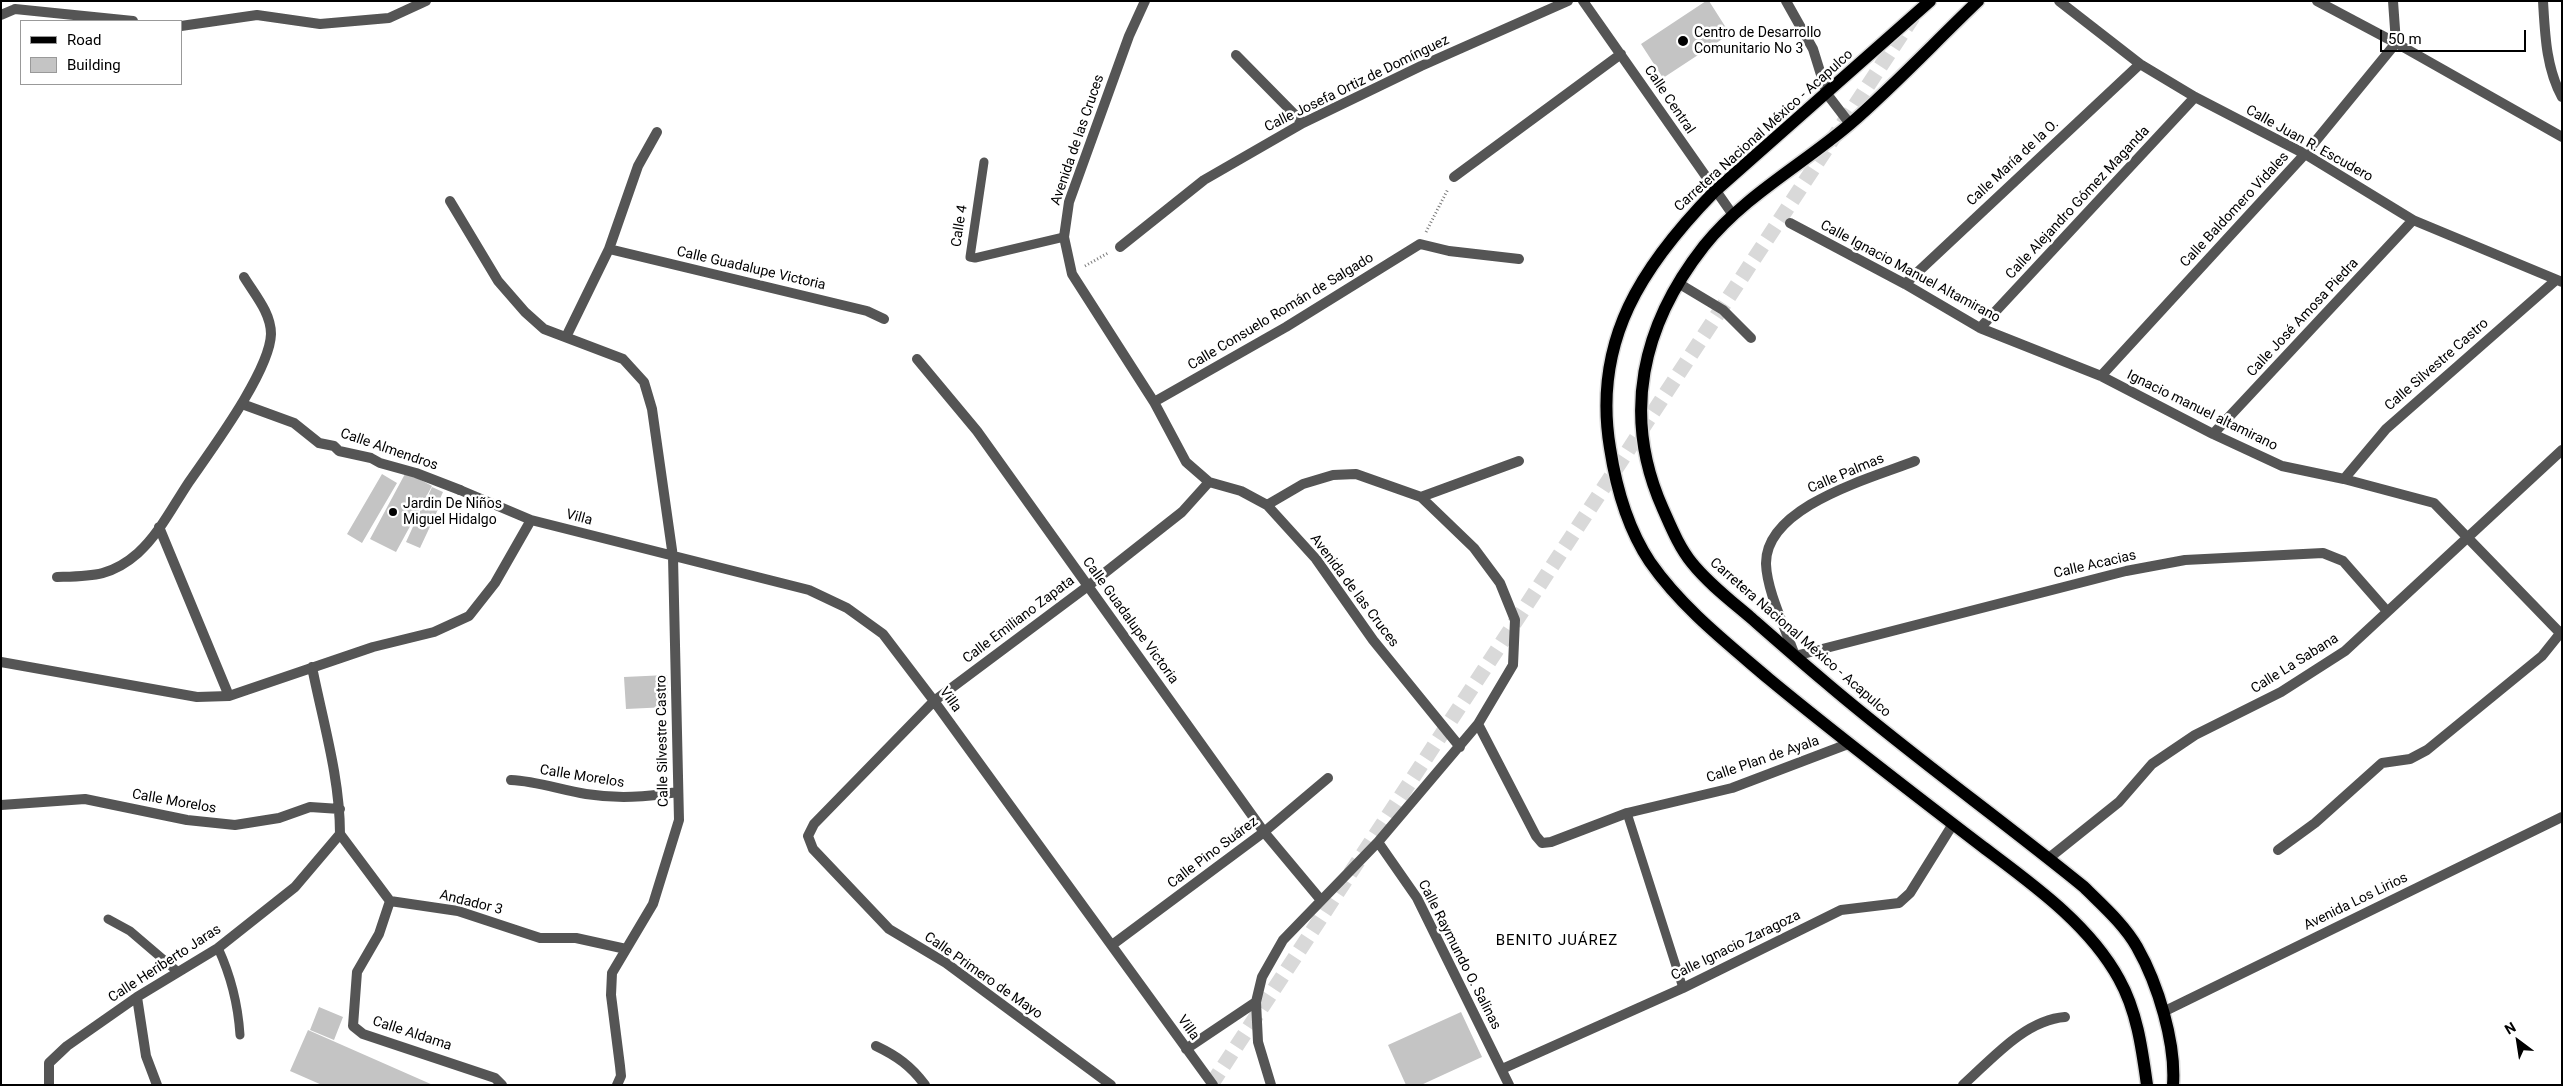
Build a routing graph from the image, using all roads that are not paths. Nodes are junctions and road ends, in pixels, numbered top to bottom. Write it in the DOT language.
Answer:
graph roads {
  1 [pos="426,1"];
  2 [pos="1145,1"];
  3 [pos="1568,1"];
  4 [pos="1583,1"];
  5 [pos="1786,1"];
  6 [pos="1930,1"];
  7 [pos="1978,1"];
  8 [pos="2059,1"];
  9 [pos="2317,1"];
  10 [pos="2393,1"];
  11 [pos="2543,1"];
  12 [pos="16,5"];
  13 [pos="1,15"];
  14 [pos="126,20"];
  15 [pos="182,26"];
  16 [pos="2396,43"];
  17 [pos="1621,54"];
  18 [pos="1236,55"];
  19 [pos="2140,64"];
  20 [pos="1827,94"];
  21 [pos="2195,97"];
  22 [pos="2562,97"];
  23 [pos="1303,123"];
  24 [pos="1850,124"];
  25 [pos="657,132"];
  26 [pos="2562,137"];
  27 [pos="2306,154"];
  28 [pos="984,162"];
  29 [pos="1454,177"];
  30 [pos="1714,192"];
  31 [pos="450,201"];
  32 [pos="1733,215"];
  33 [pos="2413,220"];
  34 [pos="1790,223"];
  35 [pos="1064,237"];
  36 [pos="1120,247"];
  37 [pos="609,249"];
  38 [pos="1519,259"];
  39 [pos="244,277"];
  40 [pos="2559,281"];
  41 [pos="1678,283"];
  42 [pos="1905,284"];
  43 [pos="884,319"];
  44 [pos="1980,328"];
  45 [pos="566,337"];
  46 [pos="1751,338"];
  47 [pos="917,359"];
  48 [pos="2101,376"];
  49 [pos="1154,402"];
  50 [pos="242,404"];
  51 [pos="2213,434"];
  52 [pos="2562,450"];
  53 [pos="1915,461"];
  54 [pos="1519,462"];
  55 [pos="2344,479"];
  56 [pos="1209,482"];
  57 [pos="1421,497"];
  58 [pos="1266,505"];
  59 [pos="531,520"];
  60 [pos="159,527"];
  61 [pos="2468,537"];
  62 [pos="673,557"];
  63 [pos="57,577"];
  64 [pos="1088,586"];
  65 [pos="2386,610"];
  66 [pos="2561,633"];
  67 [pos="1795,656"];
  68 [pos="1,662"];
  69 [pos="312,667"];
  70 [pos="230,696"];
  71 [pos="934,700"];
  72 [pos="1478,724"];
  73 [pos="1848,744"];
  74 [pos="1460,747"];
  75 [pos="1328,778"];
  76 [pos="510,780"];
  77 [pos="678,792"];
  78 [pos="1,805"];
  79 [pos="340,809"];
  80 [pos="1627,813"];
  81 [pos="2562,816"];
  82 [pos="1953,824"];
  83 [pos="1264,832"];
  84 [pos="340,834"];
  85 [pos="808,836"];
  86 [pos="1378,842"];
  87 [pos="2278,850"];
  88 [pos="2049,858"];
  89 [pos="1320,899"];
  90 [pos="390,901"];
  91 [pos="108,919"];
  92 [pos="1112,945"];
  93 [pos="218,948"];
  94 [pos="626,949"];
  95 [pos="178,972"];
  96 [pos="1683,988"];
  97 [pos="137,996"];
  98 [pos="1256,1002"];
  99 [pos="2163,1012"];
  100 [pos="2065,1018"];
  101 [pos="240,1035"];
  102 [pos="876,1046"];
  103 [pos="1186,1049"];
  104 [pos="1502,1069"];
  105 [pos="47,1084"];
  106 [pos="157,1085"];
  107 [pos="502,1085"];
  108 [pos="617,1085"];
  109 [pos="925,1085"];
  110 [pos="1111,1085"];
  111 [pos="1213,1085"];
  112 [pos="1271,1085"];
  113 [pos="1509,1085"];
  114 [pos="1964,1085"];
  115 [pos="2147,1085"];
  116 [pos="2173,1085"];
  1 -- 15 [label="street"];
  2 -- 35 [label="street, Avenida de las Cruces"];
  3 -- 23 [label="street, Calle Josefa Ortiz de Domínguez"];
  4 -- 17 [label="street, Calle Central"];
  5 -- 20 [label="street"];
  6 -- 20 [label="main road, Carretera Nacional México - Acapulco"];
  7 -- 24 [label="main road, Carretera Nacional México - Acapulco"];
  8 -- 19 [label="street, Calle Juan R. Escudero"];
  9 -- 16 [label="street"];
  10 -- 16 [label="street"];
  11 -- 22 [label="street"];
  12 -- 13 [label="street"];
  12 -- 14 [label="street"];
  16 -- 26 [label="street"];
  16 -- 27 [label="street, Calle Baldomero Vidales"];
  17 -- 29 [label="street"];
  17 -- 30 [label="street, Calle Central"];
  18 -- 23 [label="street"];
  19 -- 21 [label="street, Calle Juan R. Escudero"];
  19 -- 42 [label="street, Calle María de la O."];
  20 -- 24 [label="street"];
  20 -- 30 [label="main road, Carretera Nacional México - Acapulco"];
  21 -- 27 [label="street, Calle Juan R. Escudero"];
  21 -- 44 [label="street, Calle Alejandro Gómez Maganda"];
  23 -- 36 [label="street, Calle Josefa Ortiz de Domínguez"];
  24 -- 32 [label="main road, Carretera Nacional México - Acapulco"];
  25 -- 37 [label="street"];
  27 -- 33 [label="street, Calle Juan R. Escudero"];
  27 -- 48 [label="street, Calle Baldomero Vidales"];
  28 -- 35 [label="lane, Calle 4"];
  30 -- 32 [label="street, Calle Central"];
  30 -- 73 [label="main road, Carretera Nacional México - Acapulco"];
  31 -- 45 [label="street"];
  32 -- 41 [label="main road, Carretera Nacional México - Acapulco"];
  33 -- 40 [label="street, Calle Juan R. Escudero"];
  33 -- 51 [label="street, Calle José Amosa Piedra"];
  34 -- 42 [label="street, Calle Ignacio Manuel Altamirano"];
  35 -- 49 [label="street, Avenida de las Cruces"];
  37 -- 43 [label="street, Calle Guadalupe Victoria"];
  37 -- 45 [label="street"];
  38 -- 49 [label="street, Calle Consuelo Román de Salgado"];
  39 -- 50 [label="street"];
  40 -- 55 [label="street, Calle Silvestre Castro"];
  41 -- 46 [label="street"];
  41 -- 67 [label="main road, Carretera Nacional México - Acapulco"];
  42 -- 44 [label="street, Calle Ignacio Manuel Altamirano"];
  44 -- 48 [label="street, Calle Ignacio Manuel Altamirano"];
  45 -- 62 [label="street, Calle Silvestre Castro"];
  47 -- 64 [label="street, Calle Guadalupe Victoria"];
  48 -- 51 [label="street, Ignacio manuel altamirano"];
  49 -- 56 [label="street, Avenida de las Cruces"];
  50 -- 59 [label="street, Calle Almendros"];
  50 -- 60 [label="street"];
  51 -- 55 [label="street, Ignacio manuel altamirano"];
  52 -- 61 [label="street, Calle La Sabana"];
  53 -- 67 [label="street, Calle Palmas"];
  54 -- 57 [label="street"];
  55 -- 61 [label="street, Ignacio manuel altamirano"];
  56 -- 58 [label="street, Avenida de las Cruces"];
  56 -- 64 [label="street, Calle Emiliano Zapata"];
  57 -- 58 [label="street"];
  57 -- 72 [label="street"];
  58 -- 74 [label="street, Avenida de las Cruces"];
  59 -- 62 [label="street, Villa"];
  59 -- 69 [label="street"];
  60 -- 63 [label="street"];
  60 -- 70 [label="street"];
  61 -- 65 [label="street, Calle La Sabana"];
  61 -- 66 [label="street, Ignacio manuel altamirano"];
  62 -- 71 [label="street, Villa"];
  62 -- 77 [label="street, Calle Silvestre Castro"];
  64 -- 71 [label="street, Calle Emiliano Zapata"];
  64 -- 83 [label="street, Calle Guadalupe Victoria"];
  65 -- 67 [label="street, Calle Acacias"];
  65 -- 88 [label="street, Calle La Sabana"];
  66 -- 87 [label="street"];
  67 -- 88 [label="main road, Carretera Nacional México - Acapulco"];
  68 -- 70 [label="street"];
  69 -- 70 [label="street"];
  69 -- 79 [label="street"];
  71 -- 85 [label="street, Calle Emiliano Zapata"];
  71 -- 92 [label="street, Villa"];
  72 -- 74 [label="street"];
  72 -- 80 [label="street, Calle Plan de Ayala"];
  73 -- 80 [label="street, Calle Plan de Ayala"];
  73 -- 82 [label="main road, Carretera Nacional México - Acapulco"];
  74 -- 86 [label="street"];
  75 -- 83 [label="street, Calle Pino Suárez"];
  76 -- 77 [label="street, Calle Morelos"];
  77 -- 94 [label="street, Calle Silvestre Castro"];
  78 -- 79 [label="street, Calle Morelos"];
  79 -- 84 [label="street"];
  80 -- 96 [label="lane"];
  81 -- 99 [label="street, Avenida Los Lirios"];
  82 -- 96 [label="street, Calle Ignacio Zaragoza"];
  82 -- 115 [label="main road, Carretera Nacional México - Acapulco"];
  83 -- 89 [label="street, Calle Guadalupe Victoria"];
  83 -- 92 [label="street, Calle Pino Suárez"];
  84 -- 90 [label="street"];
  84 -- 93 [label="street, Calle Heriberto Jaras"];
  85 -- 110 [label="street, Calle Primero de Mayo"];
  86 -- 89 [label="street"];
  86 -- 104 [label="street, Calle Raymundo O. Salinas"];
  88 -- 99 [label="main road, Carretera Nacional México - Acapulco"];
  89 -- 98 [label="street"];
  90 -- 94 [label="street, Andador 3"];
  90 -- 107 [label="street, Calle Aldama"];
  91 -- 95 [label="lane"];
  92 -- 103 [label="street, Villa"];
  93 -- 95 [label="street, Calle Heriberto Jaras"];
  93 -- 101 [label="lane"];
  94 -- 108 [label="street, Calle Silvestre Castro"];
  95 -- 97 [label="street, Calle Heriberto Jaras"];
  96 -- 104 [label="street, Calle Ignacio Zaragoza"];
  97 -- 105 [label="street, Calle Heriberto Jaras"];
  97 -- 106 [label="street"];
  98 -- 103 [label="street"];
  98 -- 112 [label="street"];
  99 -- 116 [label="main road, Carretera Nacional México - Acapulco"];
  100 -- 114 [label="street"];
  102 -- 109 [label="street"];
  103 -- 111 [label="street, Villa"];
  104 -- 113 [label="street, Calle Raymundo O. Salinas"];
}
